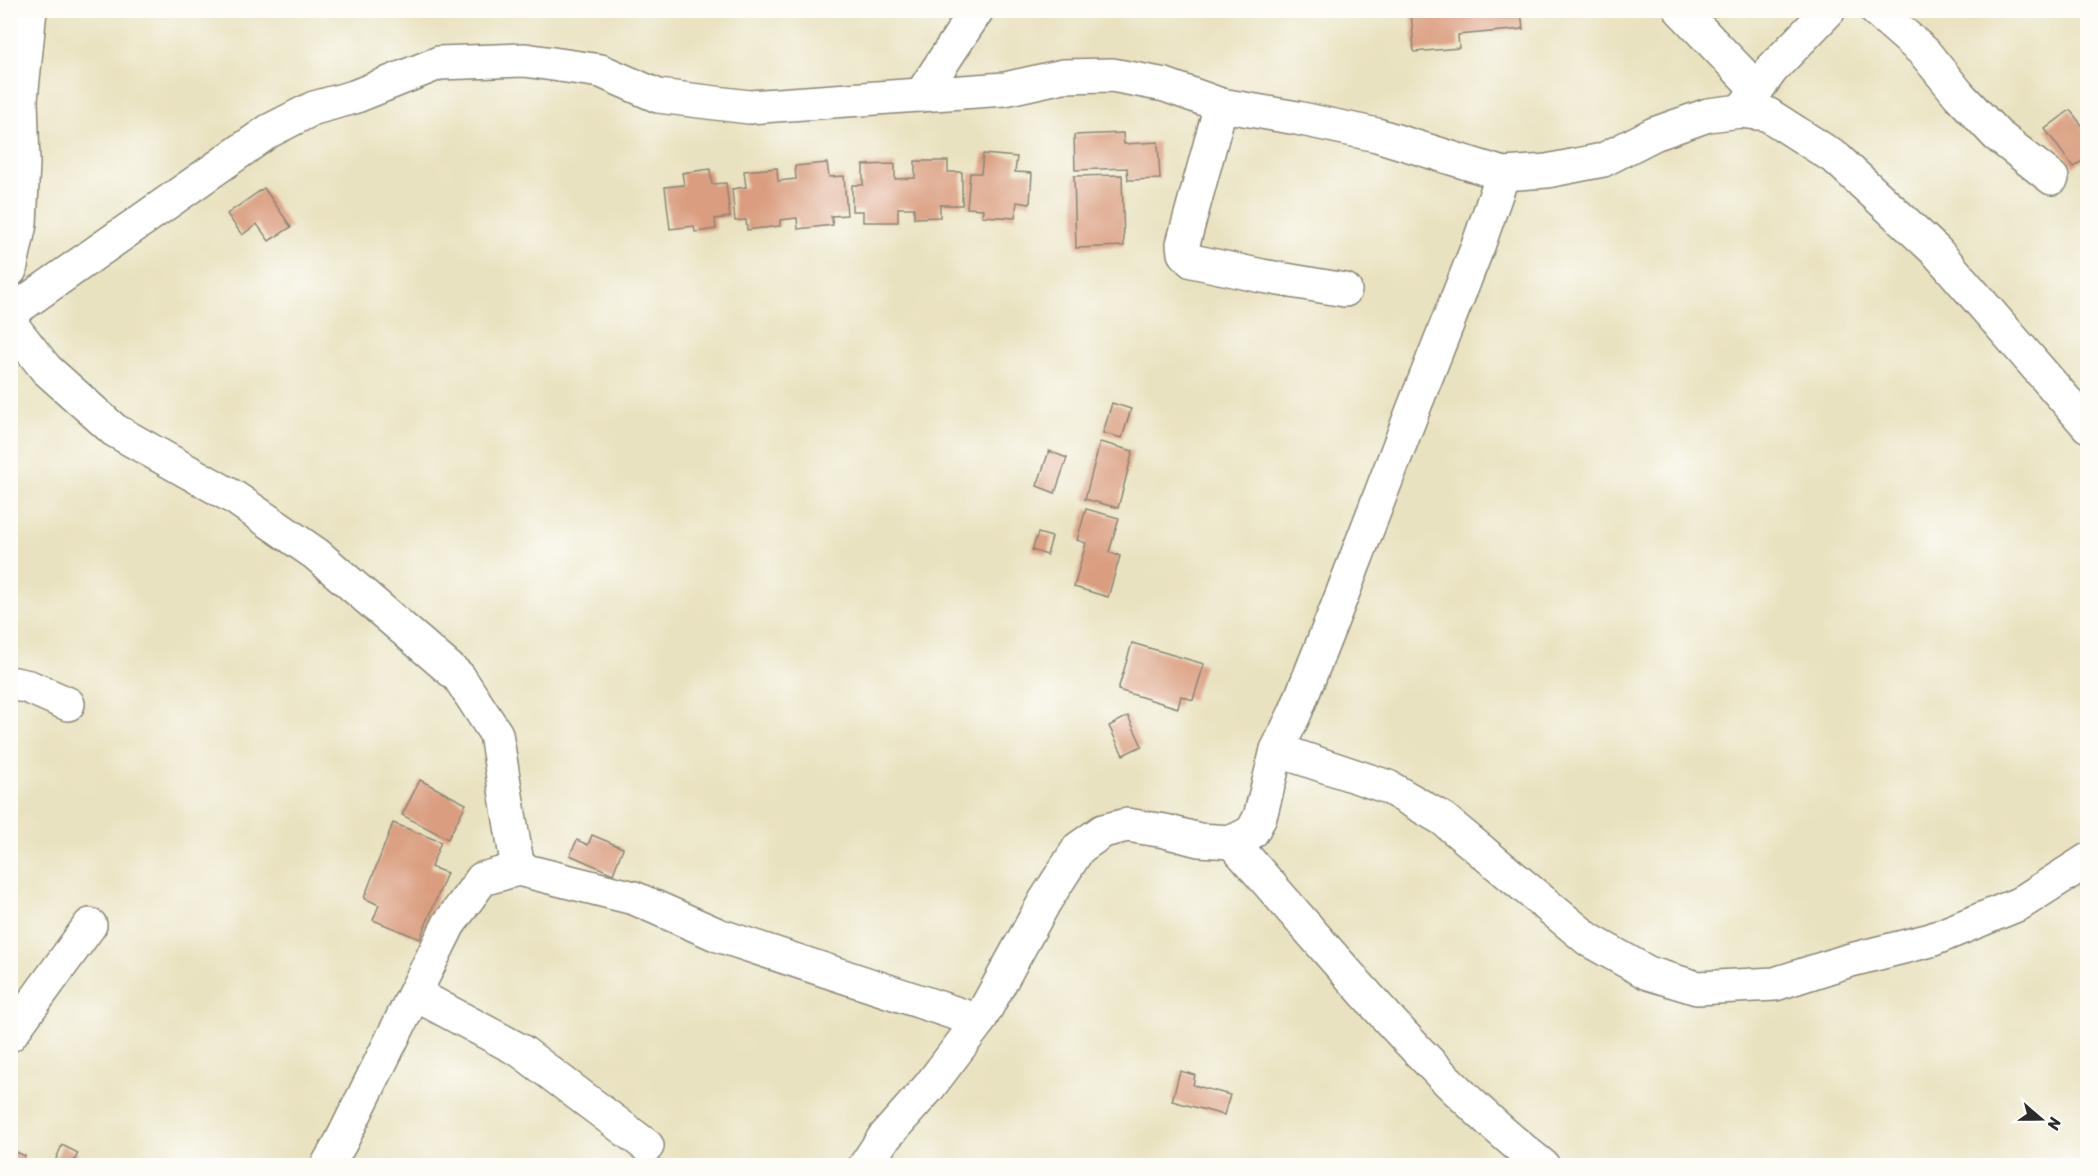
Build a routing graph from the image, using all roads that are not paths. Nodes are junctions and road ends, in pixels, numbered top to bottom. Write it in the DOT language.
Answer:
graph roads {
  1 [pos="30,10"];
  2 [pos="977,10"];
  3 [pos="1681,10"];
  4 [pos="1829,10"];
  5 [pos="1876,10"];
  6 [pos="921,94"];
  7 [pos="1749,100"];
  8 [pos="1221,105"];
  9 [pos="1503,174"];
  10 [pos="2052,178"];
  11 [pos="10,270"];
  12 [pos="1345,290"];
  13 [pos="10,313"];
  14 [pos="10,323"];
  15 [pos="2088,426"];
  16 [pos="10,683"];
  17 [pos="68,704"];
  18 [pos="1277,750"];
  19 [pos="1232,842"];
  20 [pos="2088,860"];
  21 [pos="518,869"];
  22 [pos="90,925"];
  23 [pos="415,994"];
  24 [pos="979,1021"];
  25 [pos="10,1035"];
  26 [pos="646,1146"];
  27 [pos="327,1166"];
  28 [pos="865,1166"];
  29 [pos="1543,1166"];
  1 -- 11 [label="street"];
  2 -- 6 [label="street"];
  3 -- 7 [label="street"];
  4 -- 7 [label="street"];
  5 -- 10 [label="street"];
  6 -- 8 [label="street"];
  6 -- 13 [label="street"];
  7 -- 9 [label="street"];
  7 -- 15 [label="street"];
  8 -- 9 [label="street"];
  8 -- 12 [label="street"];
  9 -- 18 [label="street"];
  14 -- 21 [label="street"];
  16 -- 17 [label="street"];
  18 -- 19 [label="street"];
  18 -- 20 [label="street"];
  19 -- 24 [label="street"];
  19 -- 29 [label="street"];
  21 -- 23 [label="street"];
  21 -- 24 [label="street"];
  22 -- 25 [label="street"];
  23 -- 26 [label="street"];
  23 -- 27 [label="street"];
  24 -- 28 [label="street"];
}
